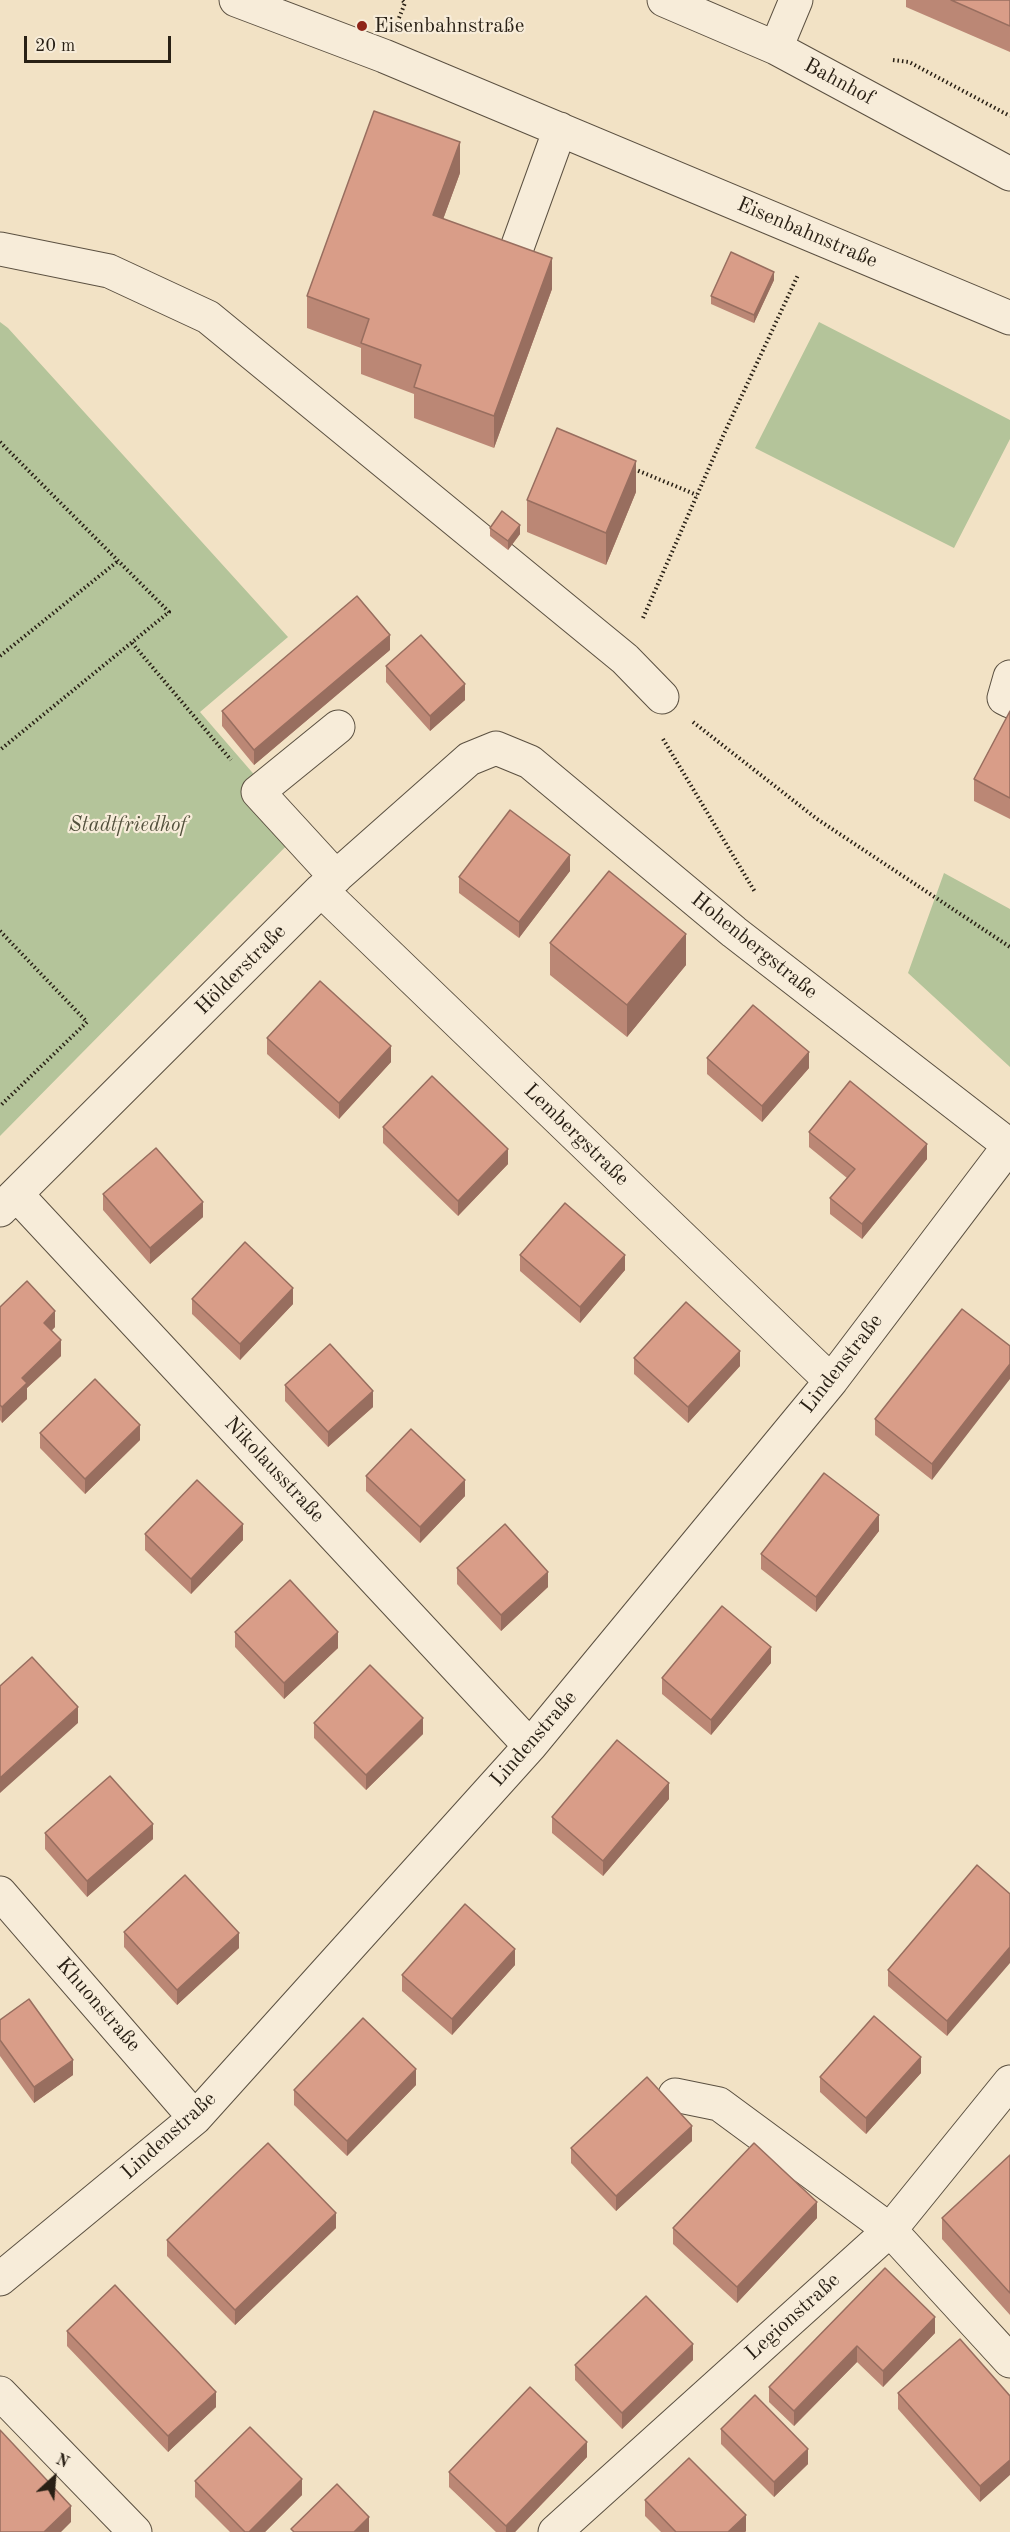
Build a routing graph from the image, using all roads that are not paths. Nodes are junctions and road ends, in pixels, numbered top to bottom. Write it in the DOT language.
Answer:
graph roads {
  1 [pos="236,0"];
  2 [pos="664,0"];
  3 [pos="796,0"];
  4 [pos="776,48"];
  5 [pos="560,129"];
  6 [pos="1010,174"];
  7 [pos="0,249"];
  8 [pos="514,256"];
  9 [pos="1010,318"];
  10 [pos="1010,677"];
  11 [pos="662,698"];
  12 [pos="1010,701"];
  13 [pos="338,727"];
  14 [pos="496,748"];
  15 [pos="329,883"];
  16 [pos="1009,1146"];
  17 [pos="8,1202"];
  18 [pos="831,1381"];
  19 [pos="530,1746"];
  20 [pos="0,1893"];
  21 [pos="1010,2082"];
  22 [pos="675,2095"];
  23 [pos="195,2118"];
  24 [pos="890,2230"];
  25 [pos="0,2279"];
  26 [pos="1010,2361"];
  27 [pos="0,2393"];
  28 [pos="135,2532"];
  29 [pos="555,2532"];
  1 -- 5 [label="street, Eisenbahnstraße"];
  2 -- 4 [label="street, Bahnhof"];
  3 -- 4 [label="street"];
  4 -- 6 [label="street, Bahnhof"];
  5 -- 8 [label="street"];
  5 -- 9 [label="street, Eisenbahnstraße"];
  7 -- 11 [label="street"];
  10 -- 12 [label="street"];
  13 -- 15 [label="street, Lembergstraße"];
  14 -- 15 [label="street, Hölderstraße"];
  14 -- 16 [label="street, Hohenbergstraße"];
  15 -- 17 [label="street, Hölderstraße"];
  15 -- 18 [label="street, Lembergstraße"];
  16 -- 18 [label="street, Lindenstraße"];
  17 -- 19 [label="street, Nikolausstraße"];
  18 -- 19 [label="street, Lindenstraße"];
  19 -- 23 [label="street, Lindenstraße"];
  20 -- 23 [label="street, Khuonstraße"];
  21 -- 24 [label="street, Legionstraße"];
  22 -- 24 [label="street"];
  23 -- 25 [label="street, Lindenstraße"];
  24 -- 26 [label="street"];
  24 -- 29 [label="street, Legionstraße"];
  27 -- 28 [label="street"];
}
